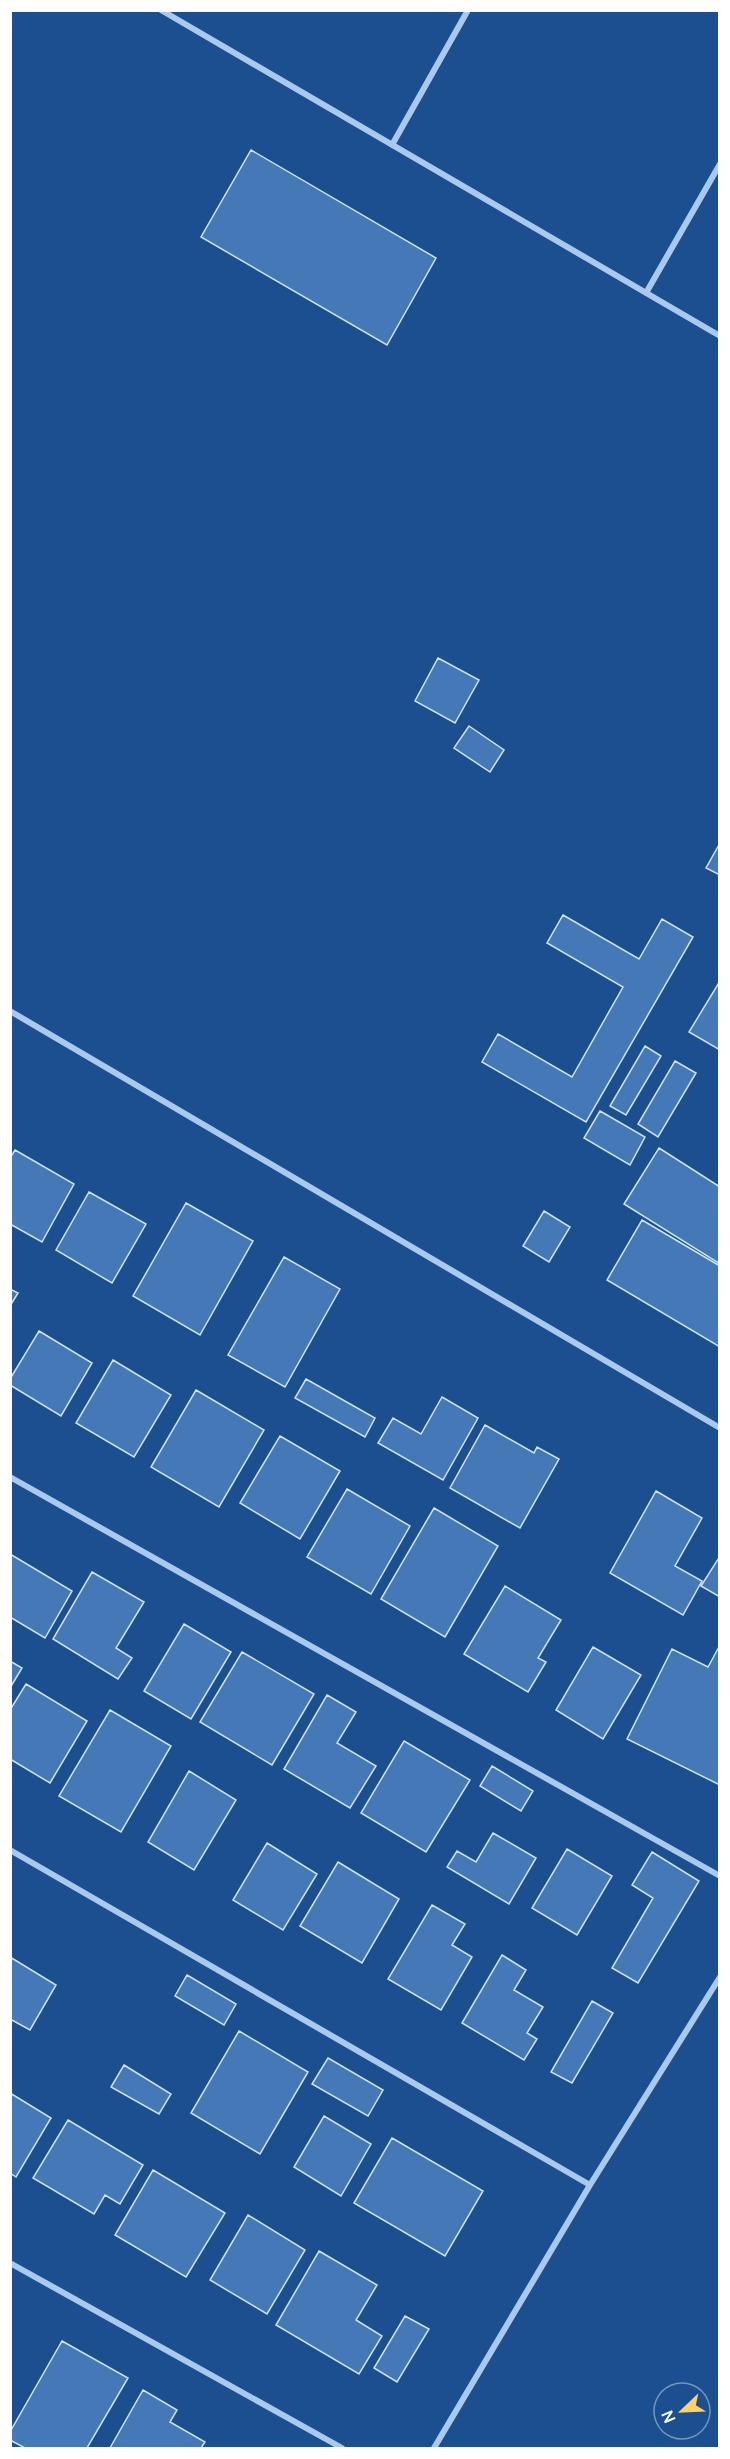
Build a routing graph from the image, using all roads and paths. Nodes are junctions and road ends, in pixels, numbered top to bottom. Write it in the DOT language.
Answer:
graph roads {
  1 [pos="161,10"];
  2 [pos="468,10"];
  3 [pos="392,145"];
  4 [pos="720,164"];
  5 [pos="646,293"];
  6 [pos="720,336"];
  7 [pos="10,1011"];
  8 [pos="720,1428"];
  9 [pos="10,1477"];
  10 [pos="10,1850"];
  11 [pos="720,1876"];
  12 [pos="720,1977"];
  13 [pos="590,2185"];
  14 [pos="10,2263"];
  15 [pos="342,2448"];
  16 [pos="434,2448"];
  1 -- 3 [label="street"];
  2 -- 3 [label="street"];
  3 -- 5 [label="street"];
  4 -- 5 [label="street"];
  5 -- 6 [label="street"];
  7 -- 8 [label="street"];
  9 -- 11 [label="street"];
  10 -- 13 [label="street"];
  12 -- 13 [label="street"];
  13 -- 16 [label="street"];
  14 -- 15 [label="street"];
}
